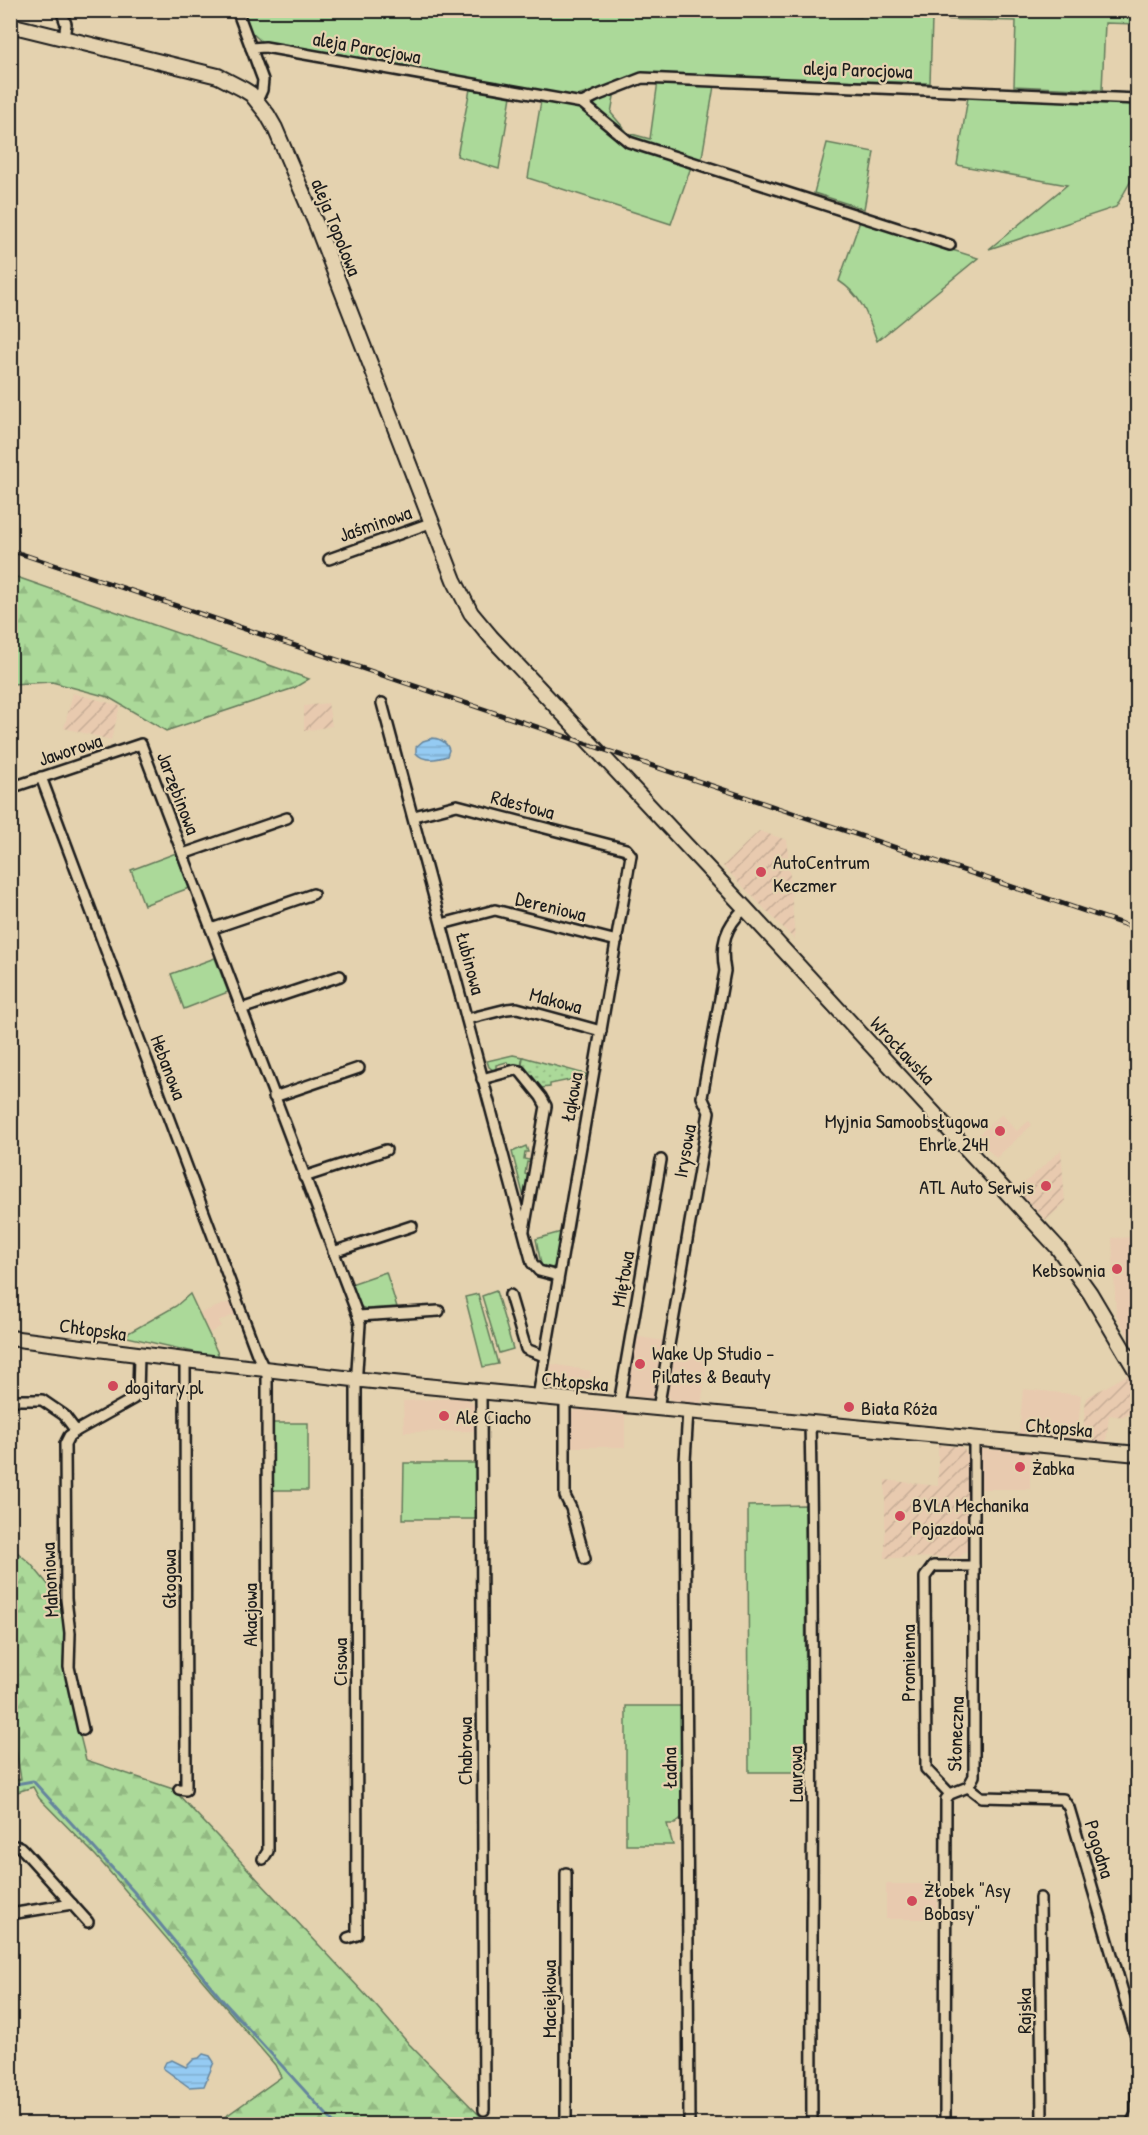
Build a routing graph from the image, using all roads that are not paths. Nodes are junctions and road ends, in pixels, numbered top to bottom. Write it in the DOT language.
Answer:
graph roads {
  1 [pos="61,10"];
  2 [pos="237,10"];
  3 [pos="10,25"];
  4 [pos="64,39"];
  5 [pos="251,48"];
  6 [pos="1137,99"];
  7 [pos="257,101"];
  8 [pos="582,103"];
  9 [pos="950,245"];
  10 [pos="433,522"];
  11 [pos="329,559"];
  12 [pos="382,703"];
  13 [pos="141,744"];
  14 [pos="616,769"];
  15 [pos="40,777"];
  16 [pos="10,788"];
  17 [pos="414,816"];
  18 [pos="287,818"];
  19 [pos="622,848"];
  20 [pos="183,855"];
  21 [pos="313,894"];
  22 [pos="745,908"];
  23 [pos="442,924"];
  24 [pos="211,929"];
  25 [pos="617,941"];
  26 [pos="340,976"];
  27 [pos="241,1009"];
  28 [pos="467,1019"];
  29 [pos="601,1031"];
  30 [pos="359,1068"];
  31 [pos="482,1079"];
  32 [pos="274,1097"];
  33 [pos="387,1150"];
  34 [pos="661,1160"];
  35 [pos="304,1177"];
  36 [pos="412,1226"];
  37 [pos="524,1232"];
  38 [pos="333,1252"];
  39 [pos="558,1276"];
  40 [pos="510,1295"];
  41 [pos="439,1311"];
  42 [pos="358,1316"];
  43 [pos="10,1338"];
  44 [pos="139,1354"];
  45 [pos="544,1356"];
  46 [pos="185,1360"];
  47 [pos="265,1369"];
  48 [pos="1137,1374"];
  49 [pos="356,1379"];
  50 [pos="481,1391"];
  51 [pos="538,1397"];
  52 [pos="565,1399"];
  53 [pos="10,1400"];
  54 [pos="619,1404"];
  55 [pos="658,1409"];
  56 [pos="688,1411"];
  57 [pos="810,1422"];
  58 [pos="76,1431"];
  59 [pos="974,1438"];
  60 [pos="1137,1454"];
  61 [pos="585,1559"];
  62 [pos="974,1566"];
  63 [pos="83,1730"];
  64 [pos="968,1787"];
  65 [pos="179,1788"];
  66 [pos="950,1794"];
  67 [pos="10,1845"];
  68 [pos="262,1859"];
  69 [pos="566,1872"];
  70 [pos="1040,1898"];
  71 [pos="72,1904"];
  72 [pos="10,1914"];
  73 [pos="88,1922"];
  74 [pos="348,1938"];
  75 [pos="1137,2040"];
  76 [pos="484,2110"];
  77 [pos="566,2124"];
  78 [pos="689,2124"];
  79 [pos="812,2124"];
  80 [pos="945,2124"];
  81 [pos="1042,2124"];
  82 [pos="1131,2124"];
  1 -- 4 [label="street"];
  2 -- 5 [label="street"];
  3 -- 4 [label="street, aleja Topolowa"];
  4 -- 7 [label="street, aleja Topolowa"];
  5 -- 7 [label="street"];
  5 -- 8 [label="street, aleja Parocjowa"];
  6 -- 8 [label="street, aleja Parocjowa"];
  7 -- 10 [label="street, aleja Topolowa"];
  8 -- 9 [label="street, aleja Parocjowa"];
  10 -- 11 [label="street, Jaśminowa"];
  10 -- 14 [label="street, aleja Topolowa"];
  12 -- 17 [label="street, Łubinowa"];
  13 -- 15 [label="street, Jaworowa"];
  13 -- 20 [label="street, Jarzębinowa"];
  14 -- 22 [label="street, Wrocławska"];
  15 -- 16 [label="street, Jaworowa"];
  15 -- 47 [label="street, Hebanowa"];
  17 -- 19 [label="street, Rdestowa"];
  17 -- 23 [label="street, Łubinowa"];
  18 -- 20 [label="street, Jarzębinowa"];
  19 -- 25 [label="street, Łąkowa"];
  20 -- 24 [label="street, Jarzębinowa"];
  21 -- 24 [label="street"];
  22 -- 48 [label="street, Wrocławska"];
  22 -- 55 [label="street, Irysowa"];
  23 -- 25 [label="street, Dereniowa"];
  23 -- 28 [label="street, Łubinowa"];
  24 -- 27 [label="street, Jarzębinowa"];
  25 -- 29 [label="street, Łąkowa"];
  26 -- 27 [label="street"];
  27 -- 32 [label="street, Jarzębinowa"];
  28 -- 29 [label="street, Makowa"];
  28 -- 31 [label="street, Łubinowa"];
  29 -- 39 [label="street, Łąkowa"];
  30 -- 32 [label="street"];
  31 -- 37 [label="street, Łubinowa"];
  31 -- 37 [label="street, Łubinowa"];
  32 -- 35 [label="street, Jarzębinowa"];
  33 -- 35 [label="street"];
  34 -- 54 [label="street, Miętowa"];
  35 -- 38 [label="street, Jarzębinowa"];
  36 -- 38 [label="street"];
  37 -- 39 [label="street, Łubinowa"];
  38 -- 42 [label="street, Jarzębinowa"];
  39 -- 45 [label="street, Łąkowa"];
  40 -- 45 [label="street"];
  41 -- 42 [label="street"];
  42 -- 49 [label="street, Jarzębinowa"];
  43 -- 44 [label="street, Chłopska"];
  44 -- 46 [label="street, Chłopska"];
  44 -- 58 [label="street"];
  45 -- 51 [label="street, Łąkowa"];
  46 -- 47 [label="street, Chłopska"];
  46 -- 65 [label="street, Głogowa"];
  47 -- 49 [label="street, Chłopska"];
  47 -- 68 [label="street, Akacjowa"];
  49 -- 50 [label="street, Chłopska"];
  49 -- 74 [label="street, Cisowa"];
  50 -- 51 [label="street, Chłopska"];
  50 -- 76 [label="street, Chabrowa"];
  51 -- 52 [label="street, Chłopska"];
  52 -- 54 [label="street, Chłopska"];
  52 -- 61 [label="street"];
  53 -- 58 [label="street"];
  54 -- 55 [label="street, Chłopska"];
  55 -- 56 [label="street, Chłopska"];
  56 -- 57 [label="street, Chłopska"];
  56 -- 78 [label="street, Ładna"];
  57 -- 59 [label="street, Chłopska"];
  57 -- 79 [label="street, Laurowa"];
  58 -- 63 [label="street, Mahoniowa"];
  59 -- 60 [label="street, Chłopska"];
  59 -- 62 [label="street, Słoneczna"];
  62 -- 64 [label="street, Słoneczna"];
  62 -- 66 [label="street, Promienna"];
  64 -- 66 [label="street, Słoneczna"];
  64 -- 75 [label="street, Pogodna"];
  66 -- 80 [label="street, Słoneczna"];
  67 -- 71 [label="street"];
  69 -- 77 [label="street, Maciejkowa"];
  70 -- 81 [label="street, Rajska"];
  71 -- 72 [label="street"];
  71 -- 73 [label="street"];
  75 -- 82 [label="street"];
}
